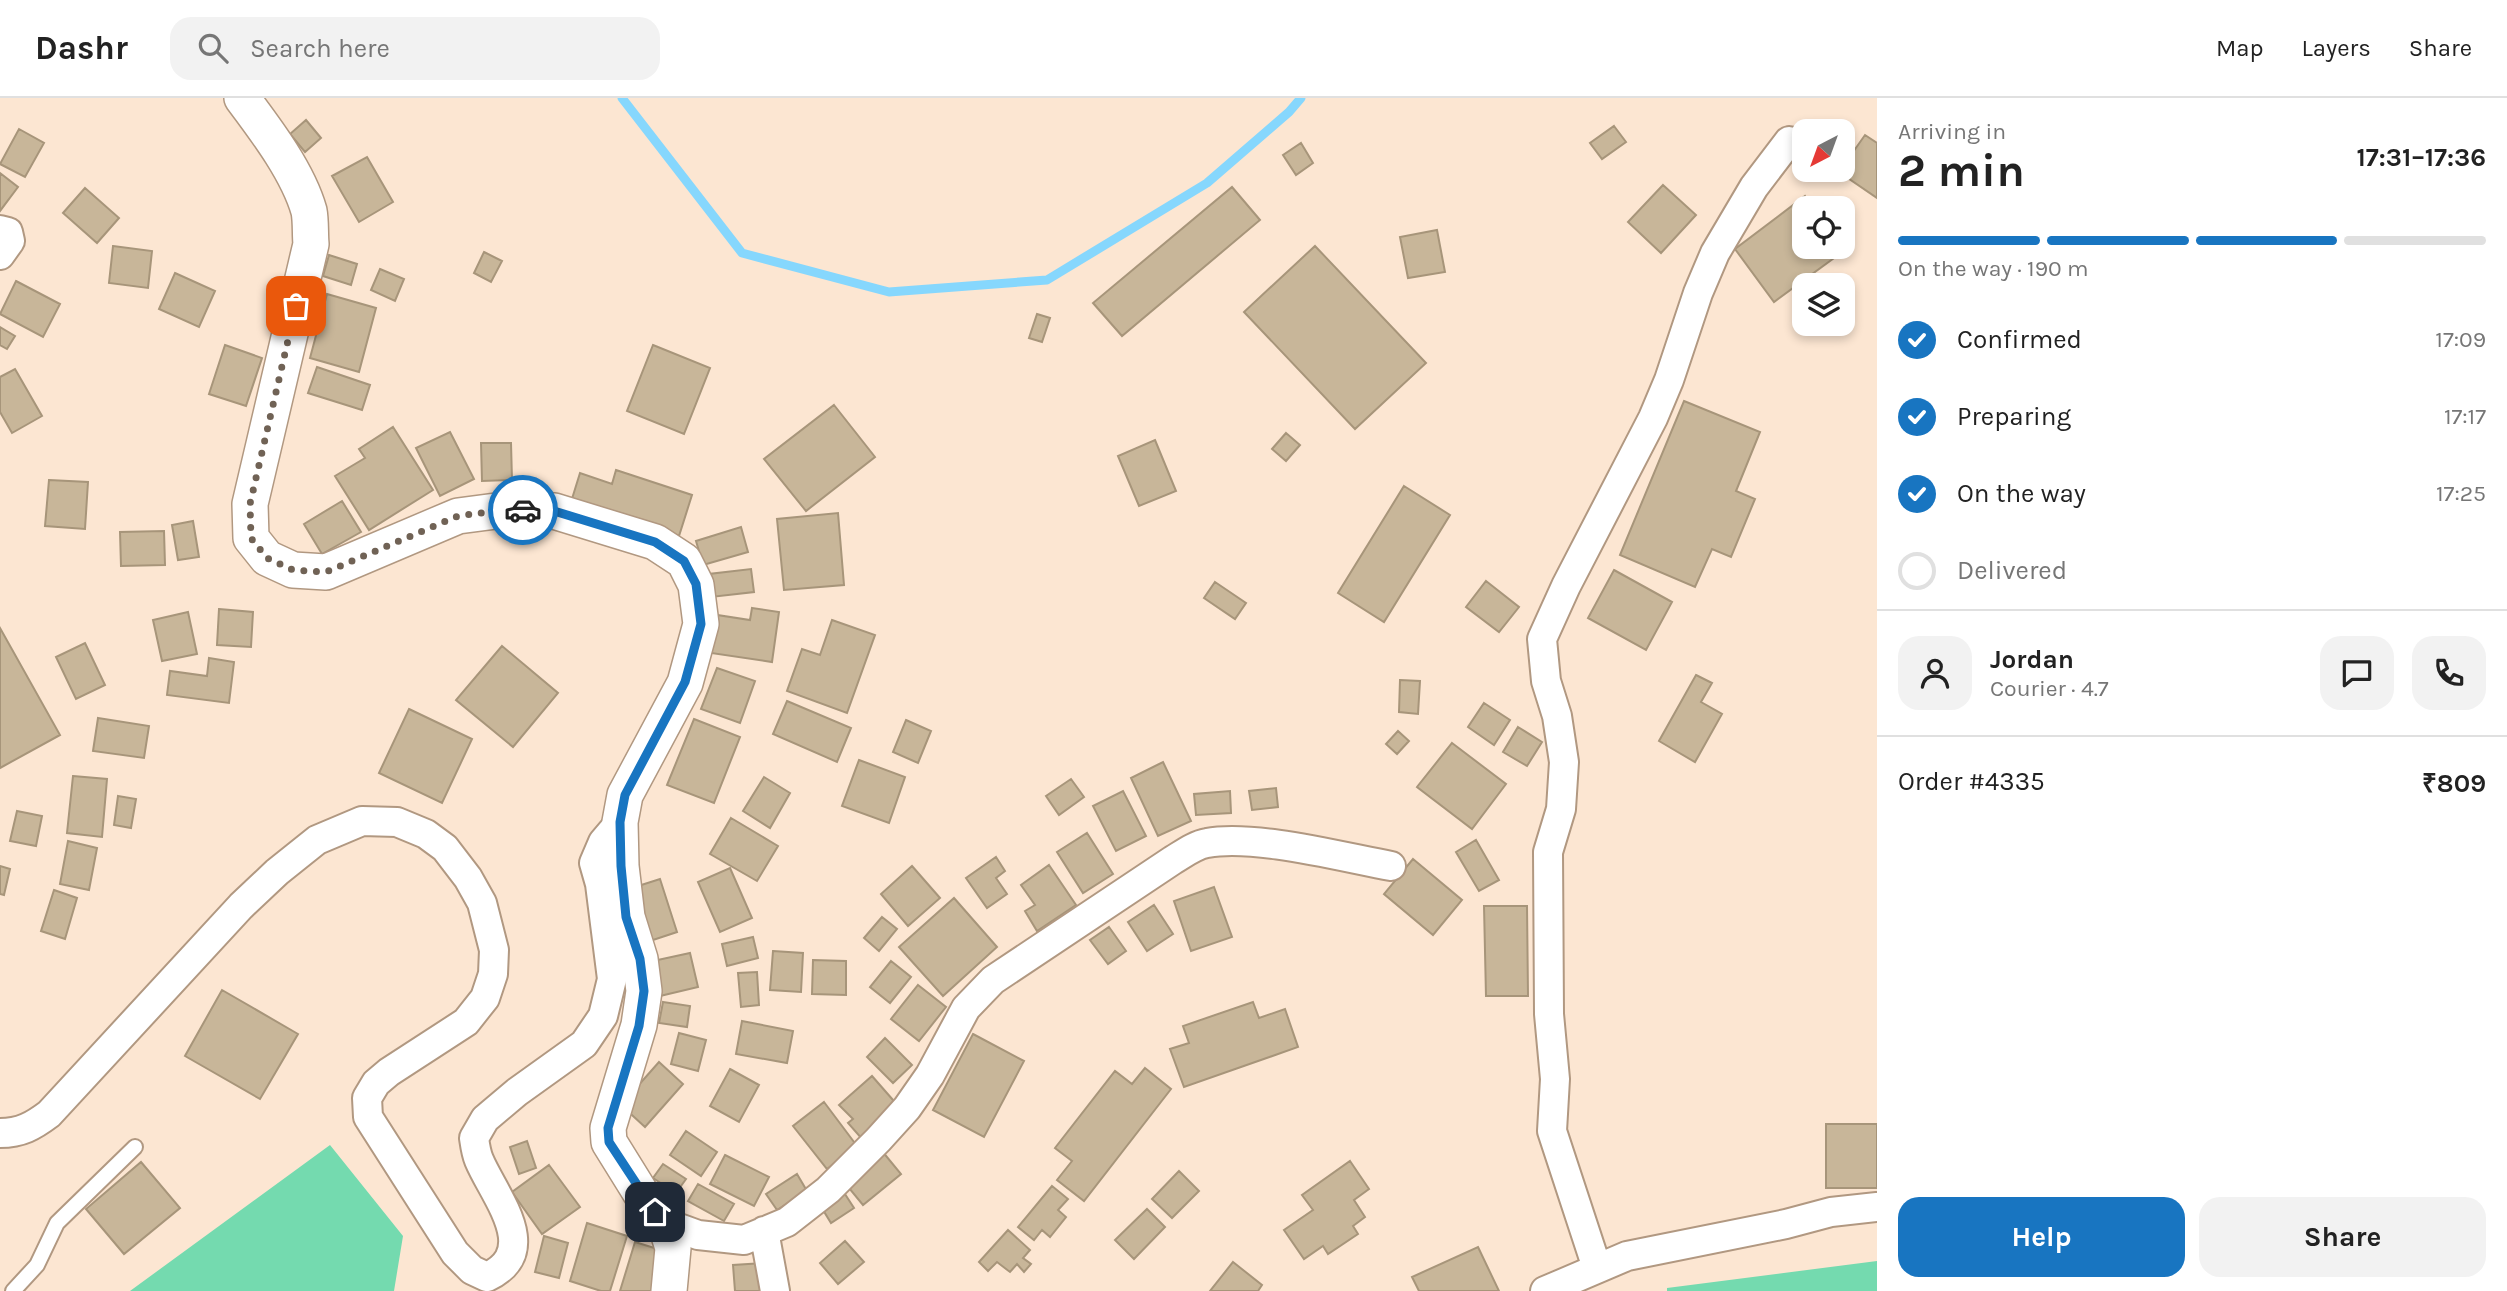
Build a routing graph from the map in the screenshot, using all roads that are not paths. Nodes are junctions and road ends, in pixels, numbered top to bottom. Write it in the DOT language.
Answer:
graph roads {
  1 [pos="242,98"];
  2 [pos="1789,141"];
  3 [pos="0,230"];
  4 [pos="0,255"];
  5 [pos="620,822"];
  6 [pos="1391,866"];
  7 [pos="0,1133"];
  8 [pos="135,1147"];
  9 [pos="1877,1207"];
  10 [pos="665,1223"];
  11 [pos="764,1231"];
  12 [pos="1597,1268"];
  13 [pos="13,1291"];
  14 [pos="669,1291"];
  15 [pos="775,1291"];
  16 [pos="1545,1291"];
  1 -- 5 [label="street"];
  2 -- 12 [label="street"];
  3 -- 4 [label="street"];
  5 -- 7 [label="street"];
  5 -- 10 [label="street"];
  6 -- 11 [label="street"];
  8 -- 13 [label="lane"];
  9 -- 12 [label="street"];
  10 -- 11 [label="street"];
  10 -- 14 [label="street"];
  11 -- 15 [label="street"];
  12 -- 16 [label="street"];
}
